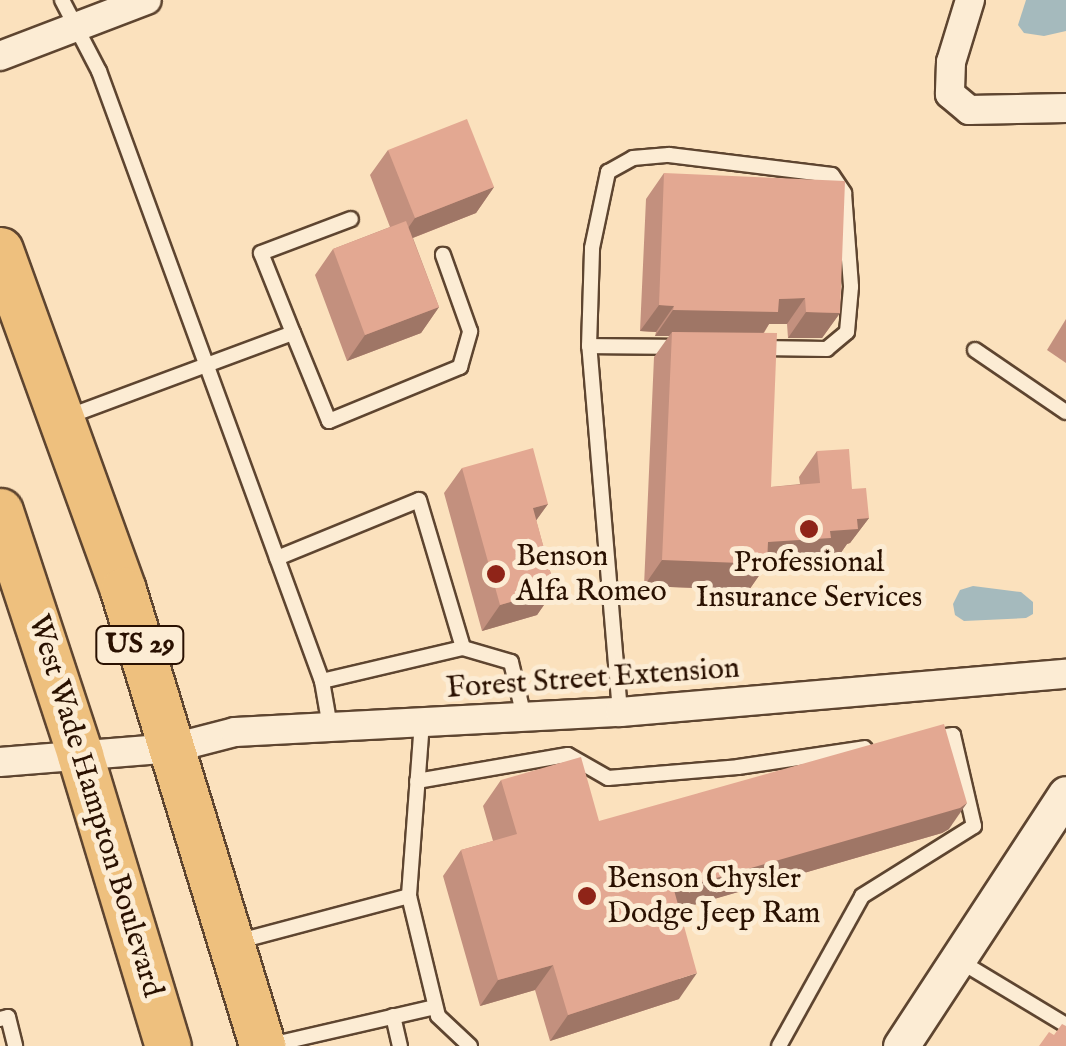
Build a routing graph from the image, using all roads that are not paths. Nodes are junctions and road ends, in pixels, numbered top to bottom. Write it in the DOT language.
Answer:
graph roads {
  1 [pos="62,0"];
  2 [pos="147,0"];
  3 [pos="970,0"];
  4 [pos="73,28"];
  5 [pos="0,56"];
  6 [pos="1066,108"];
  7 [pos="351,219"];
  8 [pos="0,250"];
  9 [pos="443,255"];
  10 [pos="293,333"];
  11 [pos="589,346"];
  12 [pos="688,347"];
  13 [pos="748,348"];
  14 [pos="975,350"];
  15 [pos="207,368"];
  16 [pos="1066,412"];
  17 [pos="64,418"];
  18 [pos="0,511"];
  19 [pos="277,558"];
  20 [pos="462,648"];
  21 [pos="1066,674"];
  22 [pos="322,680"];
  23 [pos="620,712"];
  24 [pos="524,718"];
  25 [pos="422,722"];
  26 [pos="330,727"];
  27 [pos="914,741"];
  28 [pos="875,747"];
  29 [pos="173,748"];
  30 [pos="80,755"];
  31 [pos="0,762"];
  32 [pos="417,781"];
  33 [pos="1066,794"];
  34 [pos="409,896"];
  35 [pos="233,943"];
  36 [pos="958,960"];
  37 [pos="435,1007"];
  38 [pos="393,1016"];
  39 [pos="0,1019"];
  40 [pos="1066,1026"];
  41 [pos="15,1046"];
  42 [pos="168,1046"];
  43 [pos="263,1046"];
  44 [pos="400,1046"];
  45 [pos="470,1046"];
  46 [pos="779,1046"];
  47 [pos="902,1046"];
  1 -- 4 [label="lane"];
  2 -- 4 [label="street"];
  3 -- 6 [label="street"];
  4 -- 5 [label="street"];
  4 -- 15 [label="lane"];
  7 -- 10 [label="lane"];
  8 -- 17 [label="main road, US 29"];
  9 -- 10 [label="lane"];
  10 -- 15 [label="lane"];
  11 -- 12 [label="lane"];
  11 -- 13 [label="lane"];
  11 -- 23 [label="lane"];
  14 -- 16 [label="lane"];
  15 -- 17 [label="lane"];
  15 -- 19 [label="lane"];
  17 -- 29 [label="main road, US 29"];
  18 -- 30 [label="main road, West Wade Hampton Boulevard / US 29"];
  19 -- 20 [label="lane"];
  19 -- 22 [label="lane"];
  20 -- 22 [label="lane"];
  20 -- 24 [label="lane"];
  21 -- 23 [label="street, Forest Street Extension"];
  22 -- 26 [label="lane"];
  23 -- 24 [label="street, Forest Street Extension"];
  24 -- 25 [label="street, Forest Street Extension"];
  25 -- 26 [label="street, Forest Street Extension"];
  25 -- 32 [label="lane"];
  26 -- 29 [label="street, Forest Street Extension"];
  27 -- 46 [label="lane"];
  28 -- 32 [label="lane"];
  29 -- 30 [label="street, Forest Street Extension"];
  29 -- 35 [label="main road, US 29"];
  30 -- 31 [label="street, Forest Street Extension"];
  30 -- 42 [label="main road, West Wade Hampton Boulevard / US 29"];
  32 -- 34 [label="lane"];
  33 -- 36 [label="street"];
  34 -- 35 [label="lane"];
  34 -- 37 [label="lane"];
  35 -- 43 [label="main road, US 29"];
  36 -- 40 [label="lane"];
  36 -- 47 [label="street"];
  37 -- 38 [label="lane"];
  37 -- 45 [label="lane"];
  38 -- 43 [label="lane"];
  38 -- 44 [label="lane"];
  39 -- 41 [label="lane"];
}
